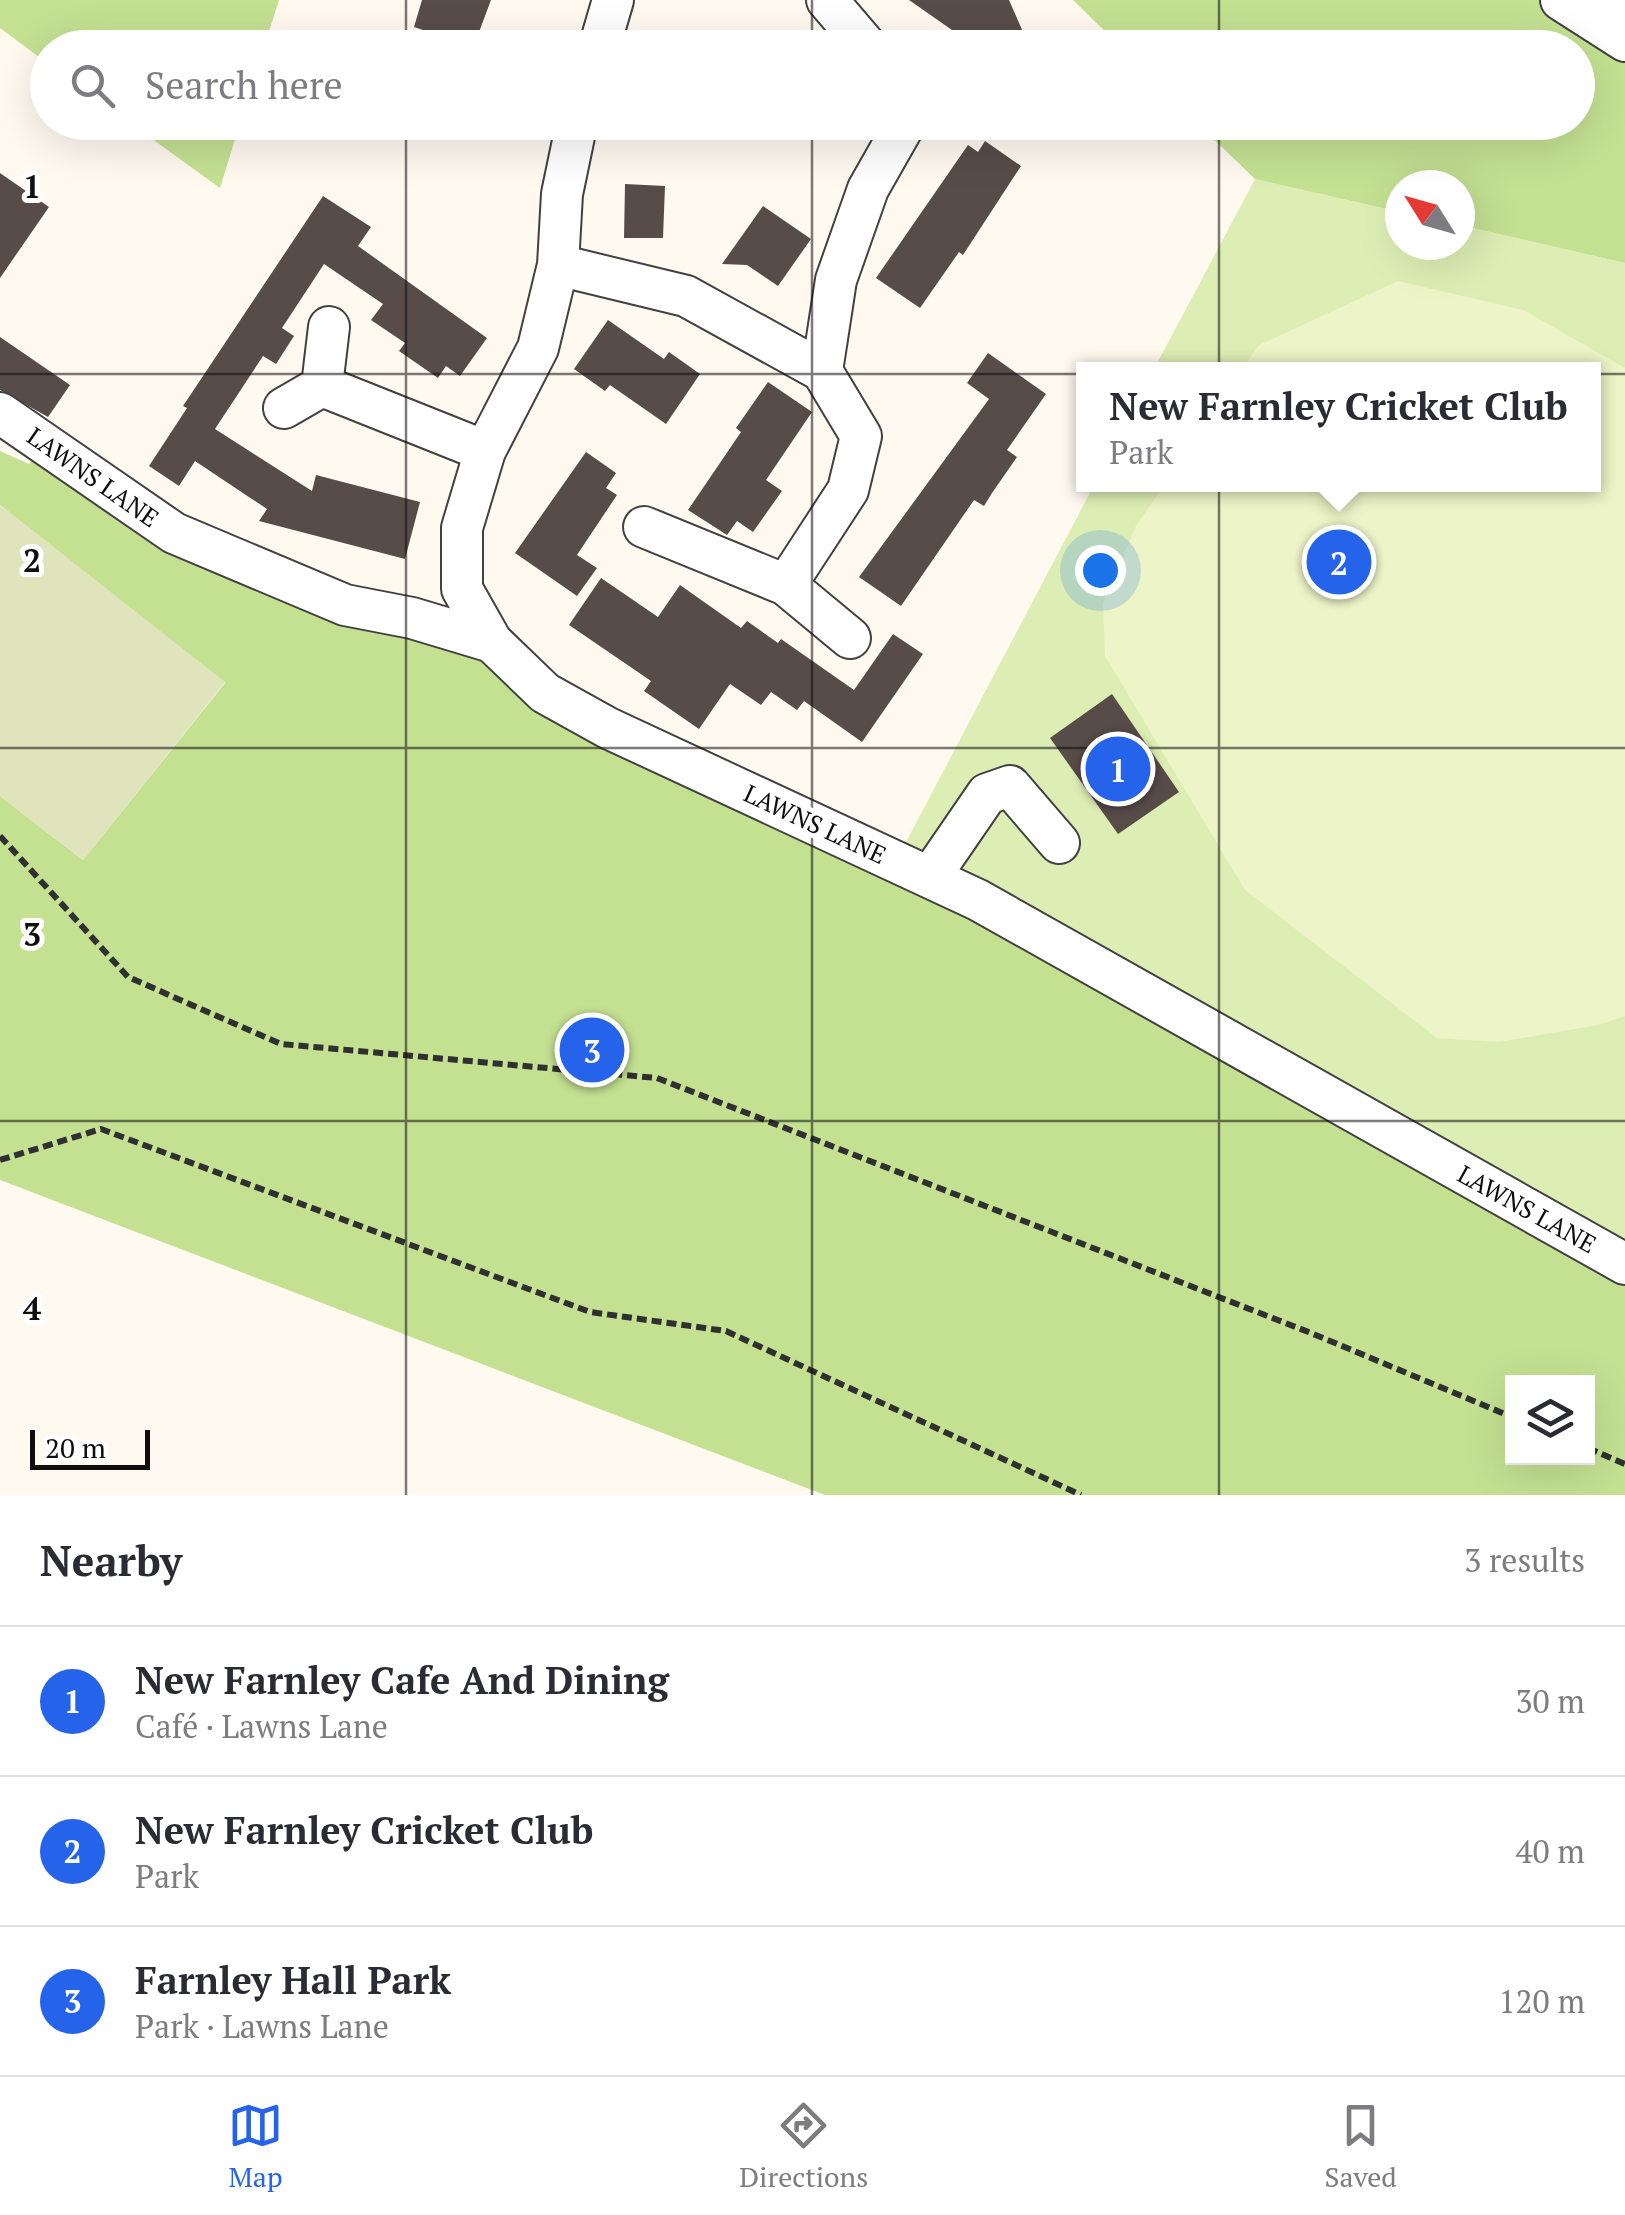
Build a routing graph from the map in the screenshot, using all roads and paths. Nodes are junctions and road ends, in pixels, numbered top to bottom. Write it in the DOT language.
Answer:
graph roads {
  1 [pos="613,0"];
  2 [pos="827,0"];
  3 [pos="1561,0"];
  4 [pos="1609,0"];
  5 [pos="1625,0"];
  6 [pos="604,30"];
  7 [pos="853,30"];
  8 [pos="1625,41"];
  9 [pos="573,140"];
  10 [pos="896,140"];
  11 [pos="558,265"];
  12 [pos="329,327"];
  13 [pos="822,371"];
  14 [pos="322,386"];
  15 [pos="284,408"];
  16 [pos="0,413"];
  17 [pos="484,451"];
  18 [pos="644,527"];
  19 [pos="786,585"];
  20 [pos="850,638"];
  21 [pos="492,642"];
  22 [pos="0,836"];
  23 [pos="1060,844"];
  24 [pos="930,877"];
  25 [pos="0,1160"];
  26 [pos="1625,1264"];
  27 [pos="1505,1414"];
  28 [pos="1595,1451"];
  29 [pos="1625,1464"];
  30 [pos="1081,1495"];
  1 -- 6 [label="street"];
  2 -- 7 [label="street"];
  3 -- 8 [label="street"];
  4 -- 5 [label="street"];
  9 -- 11 [label="street"];
  10 -- 13 [label="street"];
  11 -- 13 [label="street"];
  11 -- 17 [label="street"];
  12 -- 14 [label="street"];
  13 -- 19 [label="street"];
  14 -- 15 [label="street"];
  14 -- 17 [label="street"];
  16 -- 21 [label="street, LAWNS LANE"];
  17 -- 21 [label="street"];
  18 -- 19 [label="street"];
  19 -- 20 [label="street"];
  21 -- 24 [label="street, LAWNS LANE"];
  22 -- 27 [label="path"];
  23 -- 24 [label="street"];
  24 -- 26 [label="street, LAWNS LANE"];
  25 -- 30 [label="path"];
  28 -- 29 [label="path"];
}
